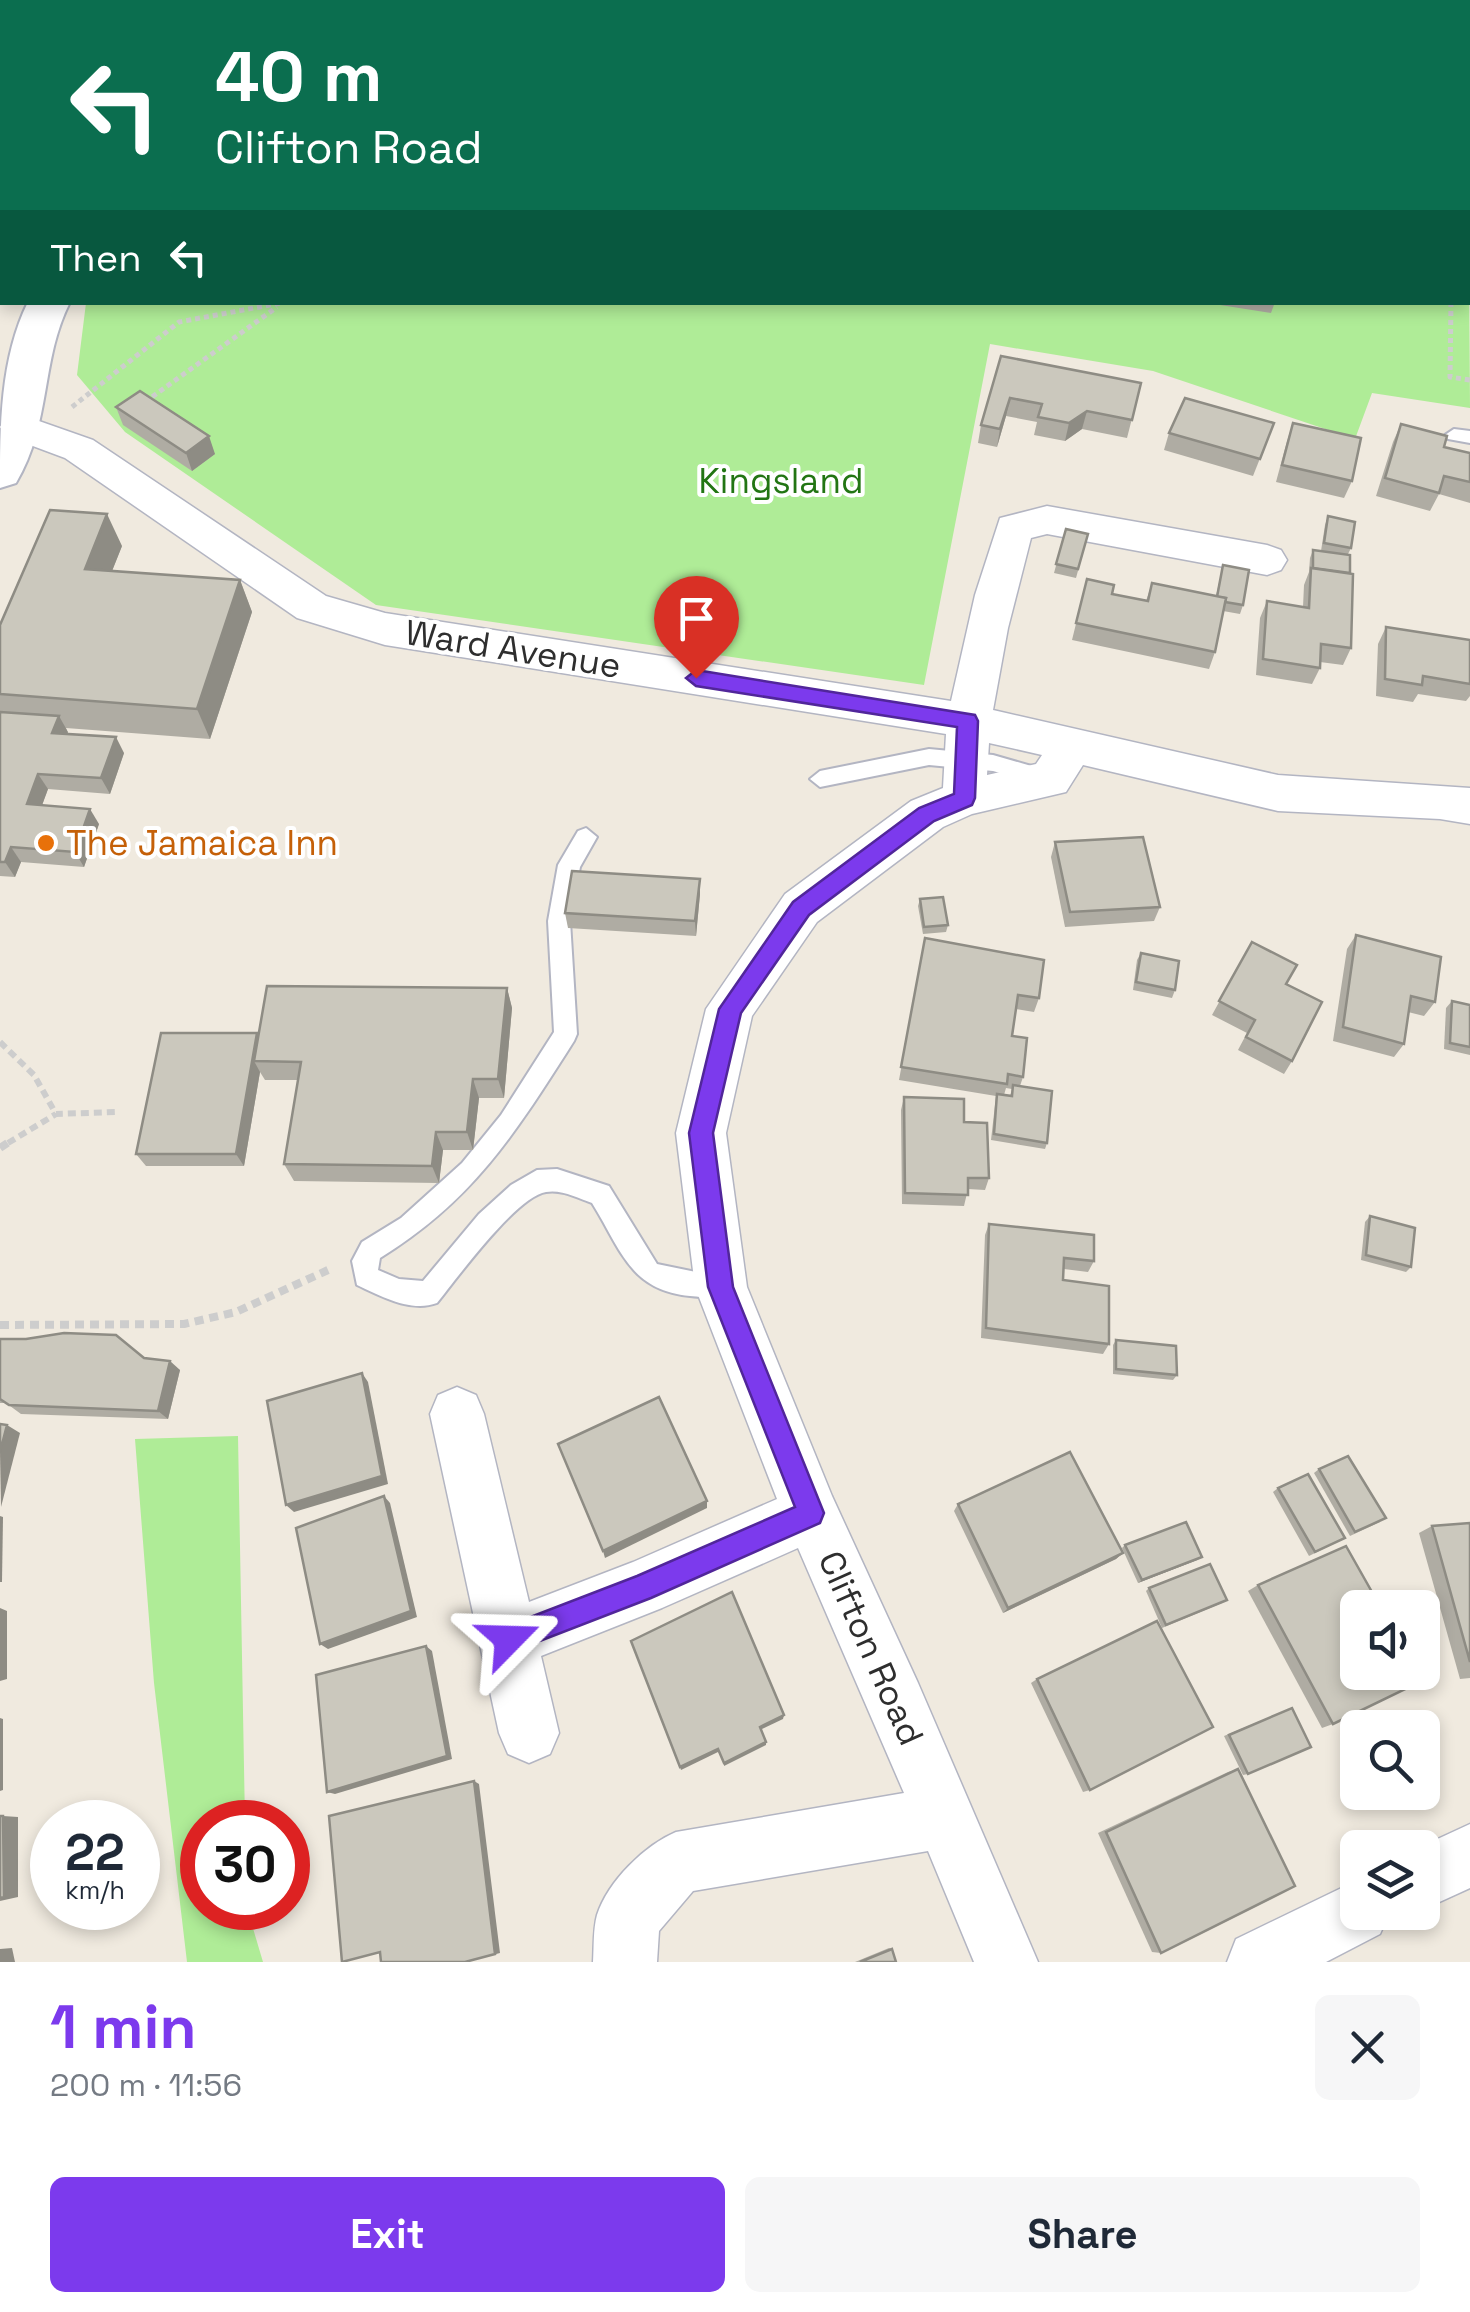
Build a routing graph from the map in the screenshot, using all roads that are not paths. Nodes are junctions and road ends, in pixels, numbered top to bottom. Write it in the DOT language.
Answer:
graph roads {
  1 [pos="47,305"];
  2 [pos="29,430"];
  3 [pos="0,472"];
  4 [pos="1267,560"];
  5 [pos="966,759"];
  6 [pos="1061,763"];
  7 [pos="820,779"];
  8 [pos="1470,806"];
  9 [pos="586,837"];
  10 [pos="720,1287"];
  11 [pos="457,1414"];
  12 [pos="811,1513"];
  13 [pos="509,1639"];
  14 [pos="530,1733"];
  15 [pos="944,1817"];
  16 [pos="1470,1854"];
  17 [pos="1440,1870"];
  18 [pos="1340,1921"];
  19 [pos="625,1962"];
  20 [pos="1006,1962"];
  21 [pos="1258,1962"];
  1 -- 2 [label="street"];
  2 -- 3 [label="street"];
  2 -- 5 [label="street, Ward Avenue"];
  4 -- 5 [label="street"];
  5 -- 6 [label="street, Clifton Road"];
  5 -- 6 [label="street, Ward Avenue"];
  5 -- 7 [label="lane"];
  5 -- 10 [label="street, Clifton Road"];
  6 -- 8 [label="street, Ward Avenue"];
  9 -- 10 [label="lane"];
  10 -- 12 [label="street, Clifton Road"];
  11 -- 13 [label="street"];
  12 -- 13 [label="street"];
  12 -- 15 [label="street, Clifton Road"];
  13 -- 14 [label="street"];
  15 -- 19 [label="street"];
  15 -- 20 [label="street, Clifton Road"];
  16 -- 17 [label="street"];
  18 -- 21 [label="street"];
}
